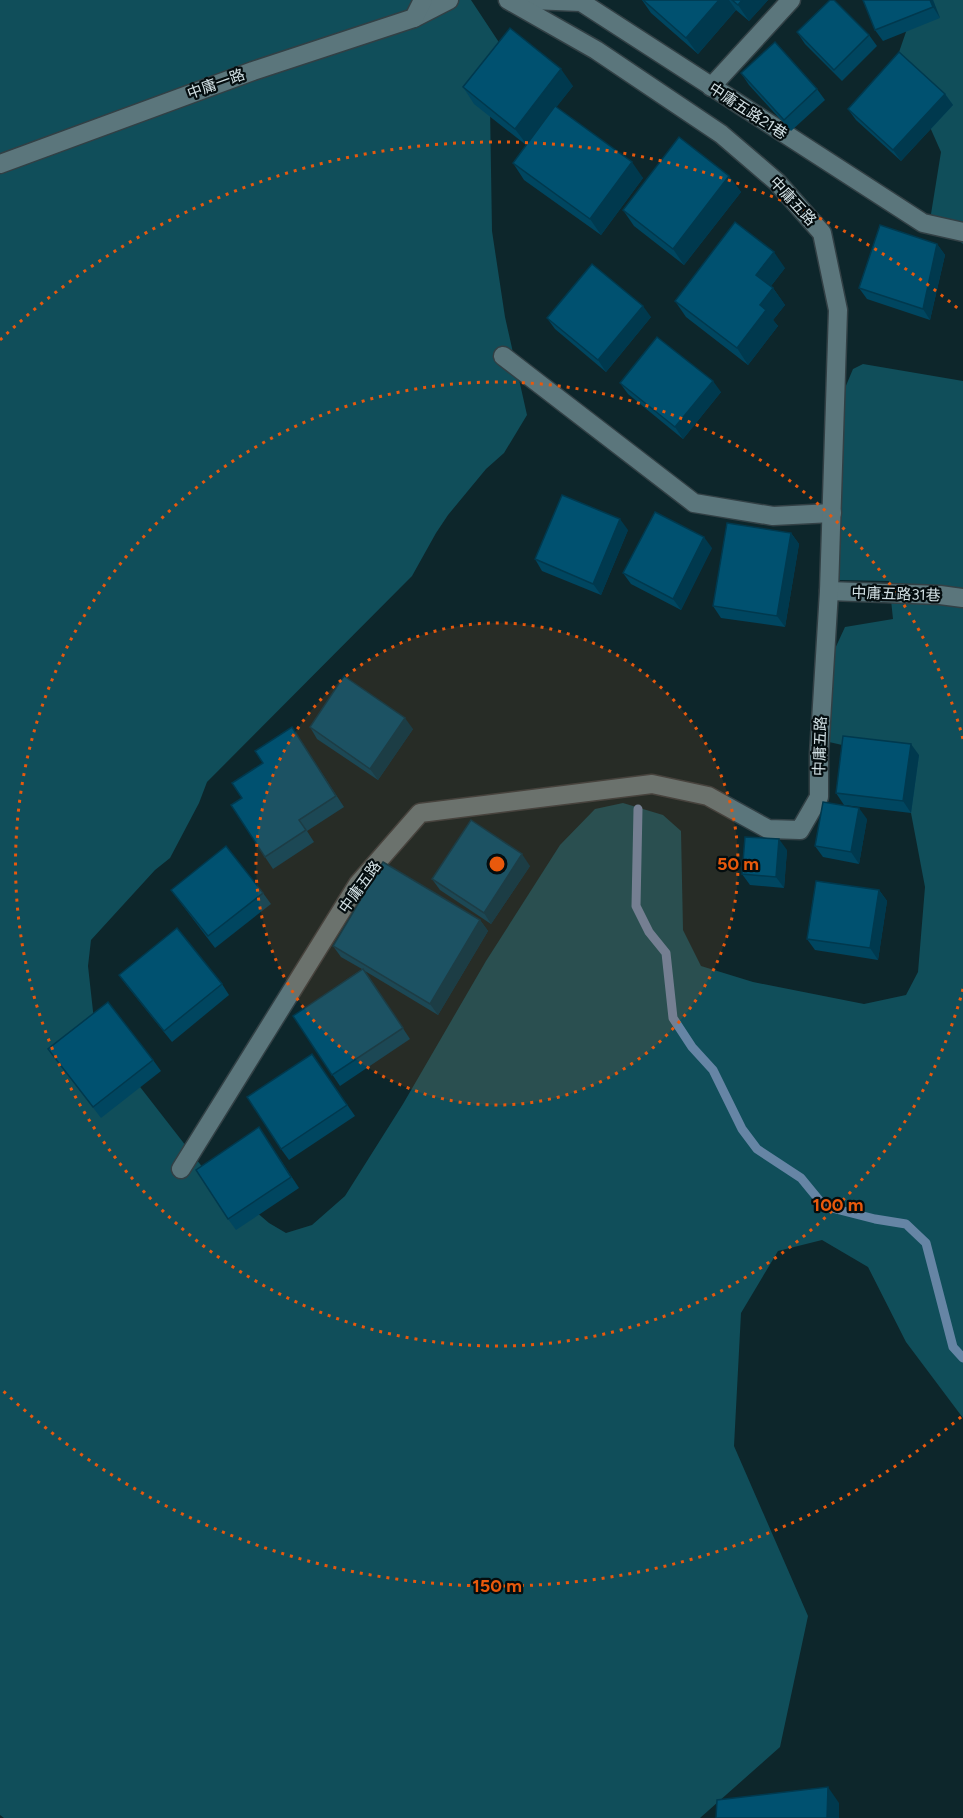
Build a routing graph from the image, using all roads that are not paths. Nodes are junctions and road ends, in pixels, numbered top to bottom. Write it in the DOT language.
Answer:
graph roads {
  1 [pos="423,0"];
  2 [pos="449,0"];
  3 [pos="508,0"];
  4 [pos="531,0"];
  5 [pos="791,0"];
  6 [pos="582,1"];
  7 [pos="414,18"];
  8 [pos="711,87"];
  9 [pos="0,164"];
  10 [pos="963,232"];
  11 [pos="503,356"];
  12 [pos="832,513"];
  13 [pos="829,591"];
  14 [pos="963,598"];
  15 [pos="181,1168"];
  1 -- 7 [label="street"];
  2 -- 7 [label="street"];
  3 -- 12 [label="street, 中庸五路"];
  4 -- 6 [label="street, 中庸五路21巷"];
  5 -- 8 [label="street"];
  6 -- 8 [label="street, 中庸五路21巷"];
  7 -- 9 [label="street, 中庸一路"];
  8 -- 10 [label="street, 中庸五路21巷"];
  11 -- 12 [label="street"];
  12 -- 13 [label="street, 中庸五路"];
  13 -- 14 [label="street, 中庸五路31巷"];
  13 -- 15 [label="street, 中庸五路"];
}
